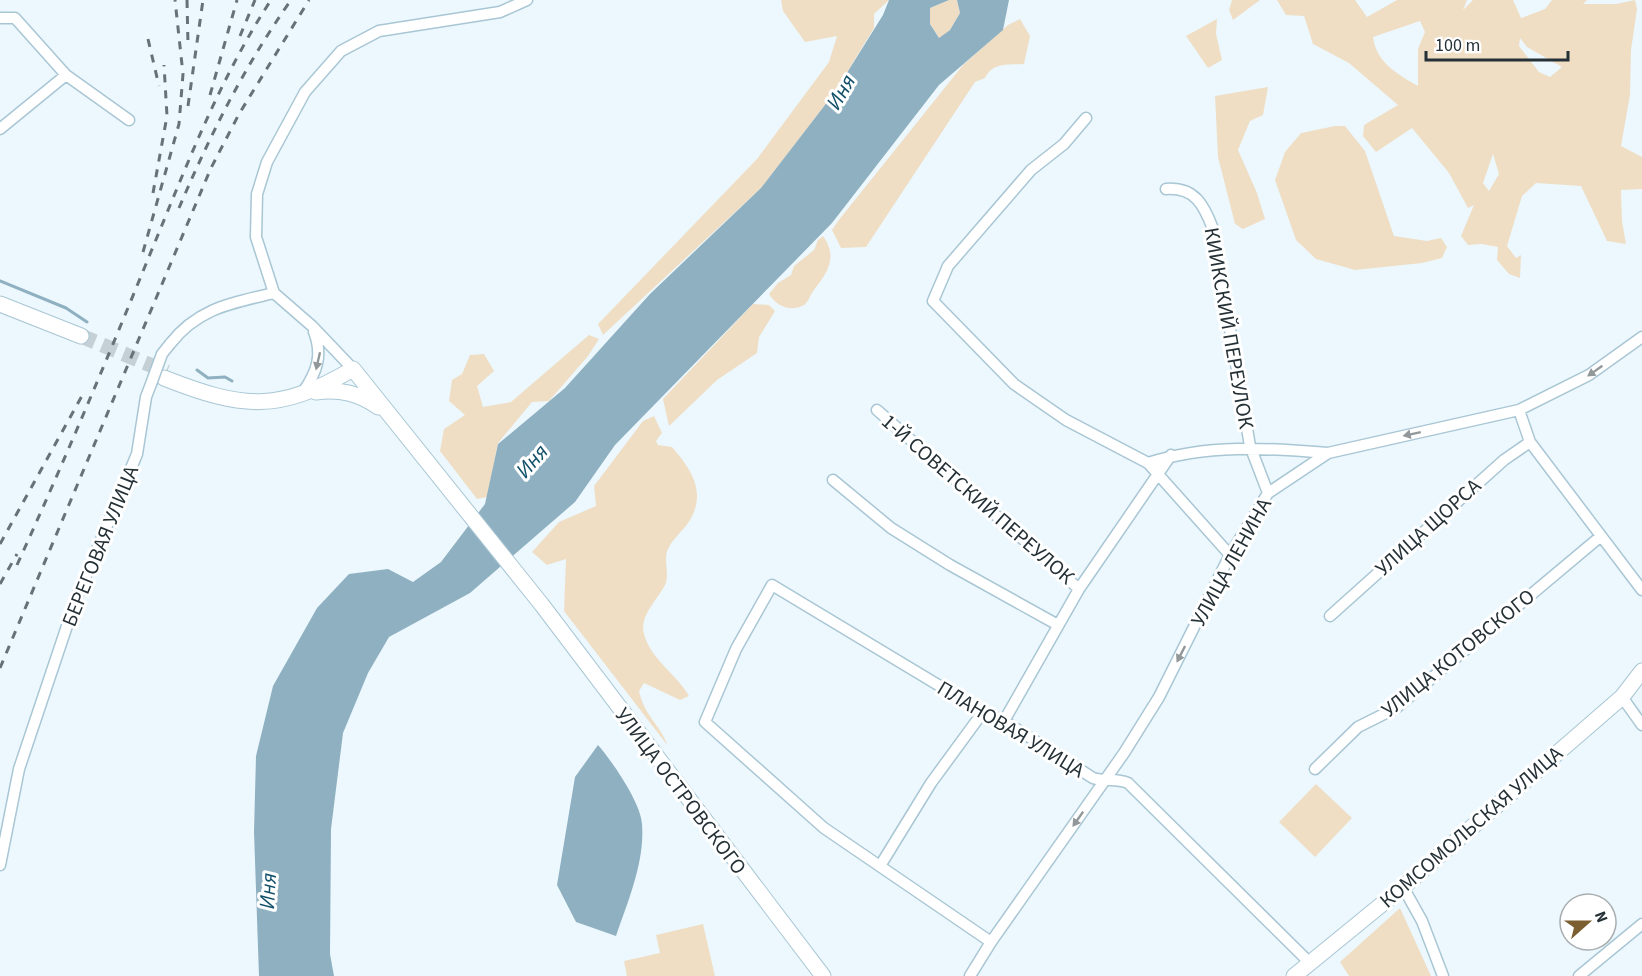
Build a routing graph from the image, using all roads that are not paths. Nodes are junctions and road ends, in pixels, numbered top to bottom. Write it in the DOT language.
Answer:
graph roads {
  1 [pos="527,0"];
  2 [pos="0,18"];
  3 [pos="66,75"];
  4 [pos="1086,117"];
  5 [pos="129,120"];
  6 [pos="0,129"];
  7 [pos="1166,189"];
  8 [pos="274,293"];
  9 [pos="0,304"];
  10 [pos="312,326"];
  11 [pos="1642,337"];
  12 [pos="80,339"];
  13 [pos="353,369"];
  14 [pos="160,378"];
  15 [pos="302,394"];
  16 [pos="877,410"];
  17 [pos="1519,410"];
  18 [pos="388,414"];
  19 [pos="1530,442"];
  20 [pos="1250,446"];
  21 [pos="1328,453"];
  22 [pos="1171,455"];
  23 [pos="1148,463"];
  24 [pos="1159,473"];
  25 [pos="833,480"];
  26 [pos="1268,492"];
  27 [pos="1601,536"];
  28 [pos="1230,555"];
  29 [pos="1080,589"];
  30 [pos="1642,590"];
  31 [pos="1330,616"];
  32 [pos="1058,625"];
  33 [pos="1642,671"];
  34 [pos="1622,697"];
  35 [pos="983,712"];
  36 [pos="1004,721"];
  37 [pos="1642,725"];
  38 [pos="1315,769"];
  39 [pos="1104,782"];
  40 [pos="0,865"];
  41 [pos="880,866"];
  42 [pos="1403,887"];
  43 [pos="1642,924"];
  44 [pos="991,942"];
  45 [pos="1310,963"];
  46 [pos="823,976"];
  47 [pos="970,976"];
  48 [pos="1294,976"];
  49 [pos="1443,976"];
  50 [pos="1579,976"];
  1 -- 8 [label="street"];
  2 -- 3 [label="street"];
  3 -- 5 [label="street"];
  3 -- 6 [label="street"];
  4 -- 23 [label="street"];
  7 -- 20 [label="street, КИИКСКИЙ ПЕРЕУЛОК"];
  8 -- 10 [label="street"];
  8 -- 14 [label="street, БЕРЕГОВАЯ УЛИЦА, bridge"];
  9 -- 12 [label="main road"];
  10 -- 13 [label="street"];
  10 -- 15 [label="street, one-way"];
  11 -- 17 [label="street, УЛИЦА ЛЕНИНА, one-way"];
  13 -- 15 [label="main road"];
  13 -- 18 [label="main road, УЛИЦА ОСТРОВСКОГО"];
  14 -- 15 [label="main road"];
  14 -- 40 [label="street, БЕРЕГОВАЯ УЛИЦА"];
  15 -- 18 [label="main road"];
  16 -- 29 [label="street, 1-Й СОВЕТСКИЙ ПЕРЕУЛОК"];
  17 -- 19 [label="street"];
  17 -- 21 [label="street, УЛИЦА ЛЕНИНА, one-way"];
  18 -- 46 [label="main road, УЛИЦА ОСТРОВСКОГО"];
  19 -- 27 [label="street"];
  19 -- 31 [label="street, УЛИЦА ЩОРСА"];
  20 -- 21 [label="street"];
  20 -- 22 [label="street"];
  20 -- 26 [label="street, КИИКСКИЙ ПЕРЕУЛОК"];
  21 -- 26 [label="street, УЛИЦА ЛЕНИНА"];
  22 -- 23 [label="street"];
  22 -- 24 [label="street"];
  23 -- 24 [label="street"];
  24 -- 28 [label="street"];
  24 -- 29 [label="street"];
  25 -- 32 [label="street"];
  26 -- 28 [label="street, УЛИЦА ЛЕНИНА"];
  27 -- 30 [label="street"];
  27 -- 38 [label="street, УЛИЦА КОТОВСКОГО"];
  28 -- 39 [label="street, УЛИЦА ЛЕНИНА, one-way"];
  29 -- 32 [label="street"];
  32 -- 36 [label="street"];
  33 -- 34 [label="main road, КОМСОМОЛЬСКАЯ УЛИЦА"];
  34 -- 37 [label="street"];
  34 -- 42 [label="main road, КОМСОМОЛЬСКАЯ УЛИЦА"];
  35 -- 36 [label="street, ПЛАНОВАЯ УЛИЦА"];
  35 -- 41 [label="street"];
  35 -- 41 [label="street, ПЛАНОВАЯ УЛИЦА"];
  36 -- 39 [label="street, ПЛАНОВАЯ УЛИЦА"];
  39 -- 44 [label="street, УЛИЦА ЛЕНИНА, one-way"];
  39 -- 45 [label="street, ПЛАНОВАЯ УЛИЦА"];
  41 -- 44 [label="street"];
  42 -- 45 [label="main road, КОМСОМОЛЬСКАЯ УЛИЦА"];
  42 -- 49 [label="street"];
  43 -- 50 [label="street"];
  44 -- 47 [label="street, УЛИЦА ЛЕНИНА"];
  45 -- 48 [label="main road, КОМСОМОЛЬСКАЯ УЛИЦА"];
}
